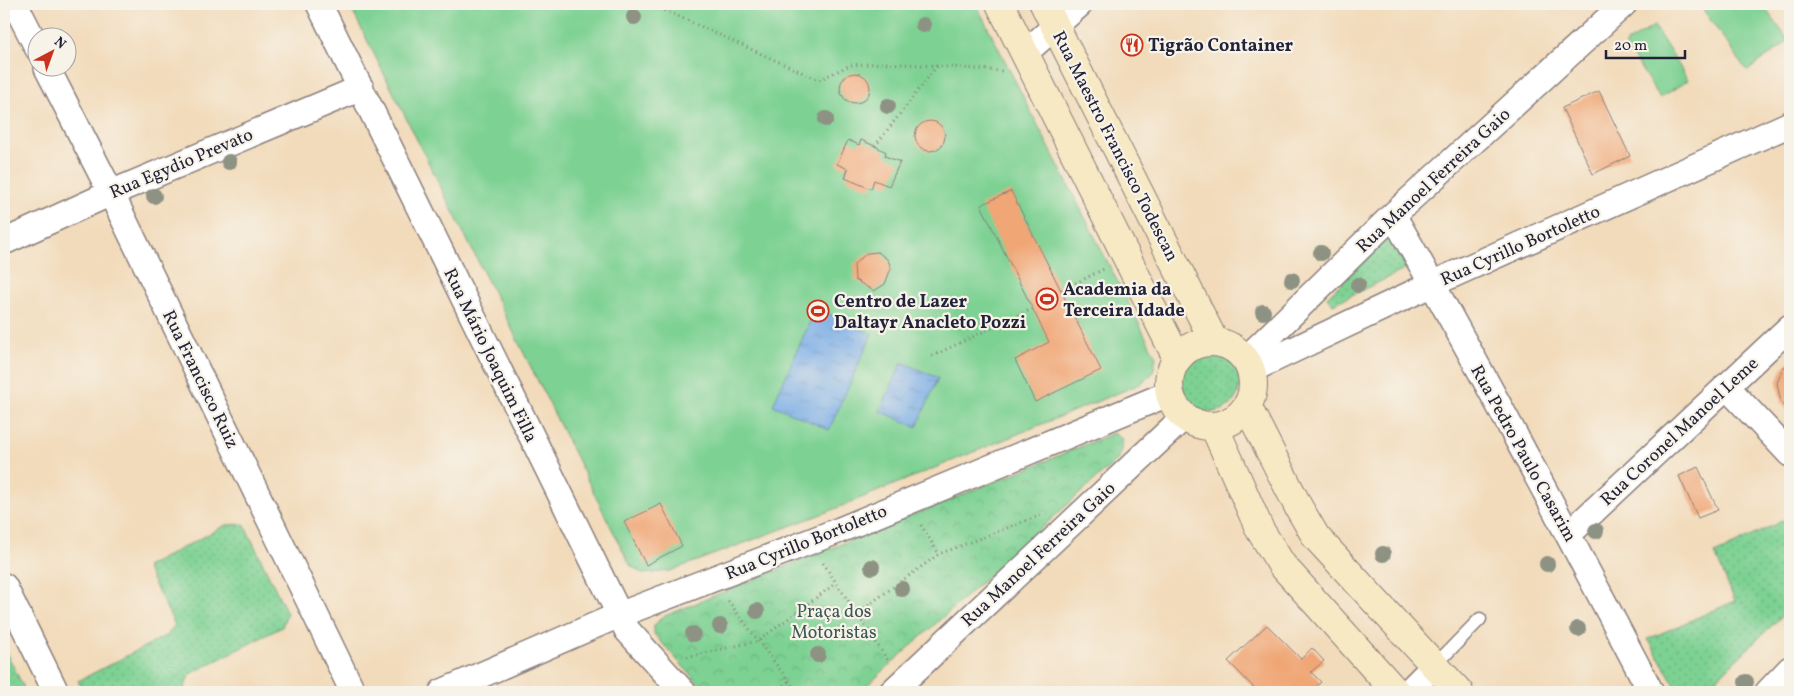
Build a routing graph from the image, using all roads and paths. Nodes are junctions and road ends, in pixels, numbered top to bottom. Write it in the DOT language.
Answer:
graph roads {
  1 [pos="15,4"];
  2 [pos="319,4"];
  3 [pos="651,4"];
  4 [pos="1000,4"];
  5 [pos="1080,4"];
  6 [pos="1624,4"];
  7 [pos="1050,15"];
  8 [pos="28,29"];
  9 [pos="1018,62"];
  10 [pos="937,66"];
  11 [pos="52,78"];
  12 [pos="361,88"];
  13 [pos="1790,124"];
  14 [pos="875,146"];
  15 [pos="111,193"];
  16 [pos="1393,215"];
  17 [pos="4,242"];
  18 [pos="1110,265"];
  19 [pos="1432,284"];
  20 [pos="1062,290"];
  21 [pos="1032,309"];
  22 [pos="1790,327"];
  23 [pos="1214,341"];
  24 [pos="932,356"];
  25 [pos="1177,358"];
  26 [pos="1249,364"];
  27 [pos="1726,386"];
  28 [pos="1170,392"];
  29 [pos="1248,406"];
  30 [pos="1184,417"];
  31 [pos="1214,426"];
  32 [pos="1790,454"];
  33 [pos="1049,512"];
  34 [pos="919,522"];
  35 [pos="1569,534"];
  36 [pos="939,554"];
  37 [pos="821,561"];
  38 [pos="836,584"];
  39 [pos="4,586"];
  40 [pos="727,599"];
  41 [pos="856,614"];
  42 [pos="619,615"];
  43 [pos="1480,619"];
  44 [pos="758,641"];
  45 [pos="686,658"];
  46 [pos="891,664"];
  47 [pos="1435,665"];
  48 [pos="1790,669"];
  49 [pos="789,682"];
  50 [pos="56,692"];
  51 [pos="353,692"];
  52 [pos="442,692"];
  53 [pos="683,692"];
  54 [pos="776,692"];
  55 [pos="797,692"];
  56 [pos="892,692"];
  57 [pos="1396,692"];
  58 [pos="1408,692"];
  59 [pos="1459,692"];
  60 [pos="1651,692"];
  61 [pos="1768,692"];
  1 -- 8 [label="street"];
  2 -- 12 [label="street, Rua Mário Joaquim Filla"];
  3 -- 10 [label="path"];
  4 -- 9 [label="main road"];
  5 -- 7 [label="street"];
  6 -- 16 [label="street, Rua Manoel Ferreira Gaio"];
  7 -- 9 [label="street"];
  7 -- 23 [label="main road, Rua Maestro Francisco Todescan"];
  9 -- 10 [label="path"];
  9 -- 25 [label="main road"];
  10 -- 14 [label="path"];
  11 -- 15 [label="street, Rua Francisco Ruiz"];
  12 -- 15 [label="street, Rua Egydio Prevato"];
  12 -- 42 [label="street, Rua Mário Joaquim Filla"];
  13 -- 19 [label="street, Rua Cyrillo Bortoletto"];
  15 -- 17 [label="street, Rua Egydio Prevato"];
  15 -- 51 [label="street, Rua Francisco Ruiz"];
  16 -- 19 [label="street, Rua Pedro Paulo Casarim"];
  16 -- 26 [label="street, Rua Manoel Ferreira Gaio"];
  18 -- 20 [label="path"];
  19 -- 26 [label="street, Rua Cyrillo Bortoletto"];
  19 -- 35 [label="street, Rua Pedro Paulo Casarim"];
  21 -- 24 [label="path"];
  22 -- 27 [label="street, Rua Coronel Manoel Leme"];
  23 -- 25 [label="main road"];
  23 -- 26 [label="main road"];
  25 -- 28 [label="main road"];
  26 -- 29 [label="main road"];
  27 -- 32 [label="street"];
  27 -- 35 [label="street, Rua Coronel Manoel Leme"];
  28 -- 30 [label="main road"];
  28 -- 42 [label="street, Rua Cyrillo Bortoletto"];
  29 -- 31 [label="main road"];
  29 -- 47 [label="main road"];
  30 -- 31 [label="main road"];
  30 -- 56 [label="street, Rua Manoel Ferreira Gaio"];
  31 -- 57 [label="main road"];
  33 -- 36 [label="path"];
  34 -- 36 [label="path"];
  35 -- 60 [label="street, Rua Pedro Paulo Casarim"];
  36 -- 41 [label="path"];
  37 -- 38 [label="path"];
  38 -- 41 [label="path"];
  38 -- 44 [label="path"];
  39 -- 50 [label="street"];
  40 -- 44 [label="path"];
  41 -- 46 [label="path"];
  42 -- 52 [label="street, Rua Cyrillo Bortoletto"];
  42 -- 53 [label="street, Rua Mário Joaquim Filla"];
  43 -- 47 [label="lane"];
  44 -- 45 [label="path"];
  44 -- 49 [label="path"];
  47 -- 58 [label="street"];
  47 -- 59 [label="main road"];
  48 -- 61 [label="street"];
  49 -- 54 [label="path"];
  49 -- 55 [label="path"];
}
